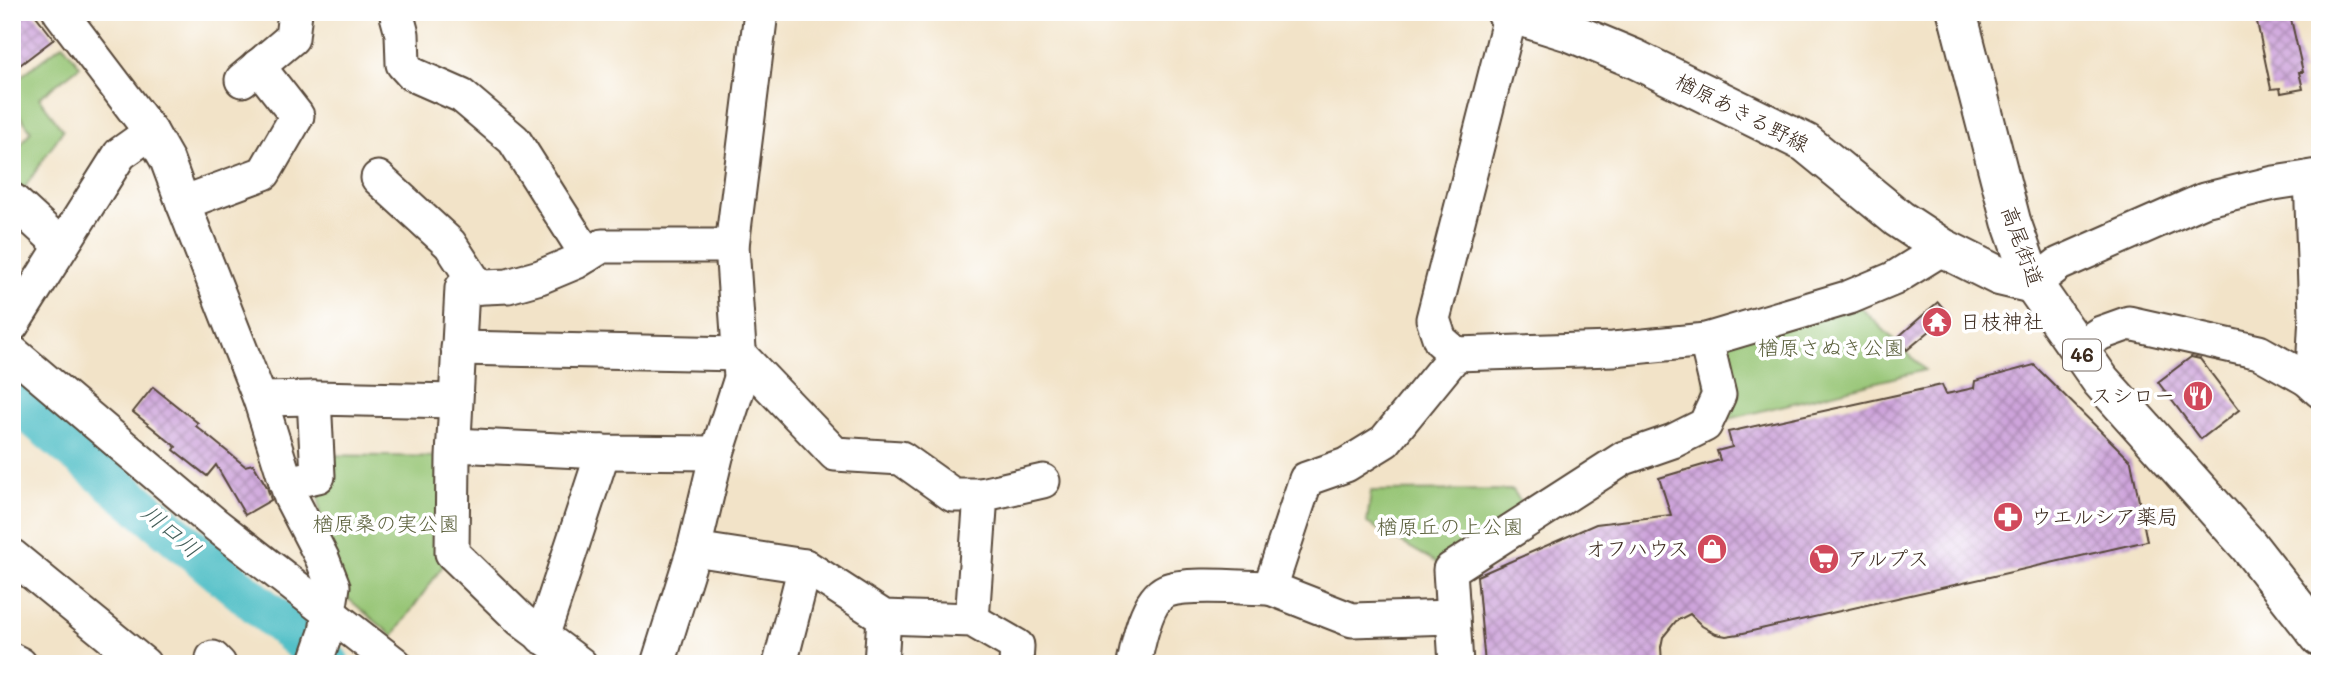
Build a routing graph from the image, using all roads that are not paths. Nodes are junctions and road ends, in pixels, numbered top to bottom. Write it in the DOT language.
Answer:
graph roads {
  1 [pos="61,12"];
  2 [pos="295,12"];
  3 [pos="396,12"];
  4 [pos="761,12"];
  5 [pos="1957,12"];
  6 [pos="1509,13"];
  7 [pos="151,132"];
  8 [pos="2316,177"];
  9 [pos="378,178"];
  10 [pos="12,200"];
  11 [pos="184,203"];
  12 [pos="61,245"];
  13 [pos="732,246"];
  14 [pos="1943,248"];
  15 [pos="587,255"];
  16 [pos="2033,284"];
  17 [pos="478,288"];
  18 [pos="12,326"];
  19 [pos="1706,340"];
  20 [pos="458,348"];
  21 [pos="2078,348"];
  22 [pos="12,352"];
  23 [pos="739,354"];
  24 [pos="1456,354"];
  25 [pos="2314,385"];
  26 [pos="314,398"];
  27 [pos="260,399"];
  28 [pos="455,401"];
  29 [pos="454,446"];
  30 [pos="603,452"];
  31 [pos="717,453"];
  32 [pos="1043,481"];
  33 [pos="286,483"];
  34 [pos="981,495"];
  35 [pos="694,549"];
  36 [pos="12,556"];
  37 [pos="805,566"];
  38 [pos="1270,588"];
  39 [pos="884,617"];
  40 [pos="1453,617"];
  41 [pos="972,620"];
  42 [pos="328,622"];
  43 [pos="542,637"];
  44 [pos="2320,637"];
  45 [pos="12,660"];
  46 [pos="20,664"];
  47 [pos="144,664"];
  48 [pos="315,664"];
  49 [pos="395,664"];
  50 [pos="580,664"];
  51 [pos="658,664"];
  52 [pos="780,664"];
  53 [pos="881,664"];
  54 [pos="1016,664"];
  55 [pos="1134,664"];
  56 [pos="1456,664"];
  1 -- 7 [label="street"];
  2 -- 11 [label="street"];
  3 -- 15 [label="street"];
  4 -- 13 [label="street"];
  5 -- 16 [label="main road, 高尾街道 / 46"];
  6 -- 14 [label="main road, 楢原あきる野線"];
  6 -- 24 [label="street"];
  7 -- 11 [label="street"];
  7 -- 12 [label="street"];
  8 -- 16 [label="street"];
  8 -- 25 [label="street"];
  9 -- 17 [label="street"];
  10 -- 12 [label="street"];
  11 -- 27 [label="street"];
  12 -- 18 [label="street"];
  13 -- 15 [label="street"];
  13 -- 23 [label="street"];
  14 -- 16 [label="main road, 楢原あきる野線"];
  14 -- 19 [label="street"];
  15 -- 17 [label="street"];
  16 -- 21 [label="main road, 高尾街道 / 46"];
  17 -- 20 [label="street"];
  19 -- 24 [label="street"];
  19 -- 40 [label="street"];
  20 -- 23 [label="street"];
  20 -- 28 [label="street"];
  21 -- 25 [label="street"];
  21 -- 44 [label="main road, 高尾街道 / 46"];
  22 -- 42 [label="street"];
  23 -- 31 [label="street"];
  23 -- 34 [label="street"];
  24 -- 38 [label="street"];
  26 -- 27 [label="street"];
  26 -- 28 [label="street"];
  26 -- 33 [label="street"];
  27 -- 33 [label="street"];
  28 -- 29 [label="street"];
  29 -- 30 [label="street"];
  29 -- 43 [label="street"];
  30 -- 31 [label="street"];
  30 -- 43 [label="street"];
  31 -- 35 [label="street"];
  32 -- 34 [label="street"];
  33 -- 42 [label="street"];
  34 -- 41 [label="street"];
  35 -- 37 [label="street"];
  35 -- 51 [label="street"];
  36 -- 47 [label="street"];
  37 -- 39 [label="street"];
  37 -- 52 [label="street"];
  38 -- 40 [label="street"];
  38 -- 55 [label="street"];
  39 -- 41 [label="street"];
  39 -- 53 [label="street"];
  40 -- 56 [label="street"];
  41 -- 54 [label="street"];
  42 -- 48 [label="street"];
  42 -- 49 [label="street"];
  43 -- 50 [label="street"];
  45 -- 46 [label="street"];
}
